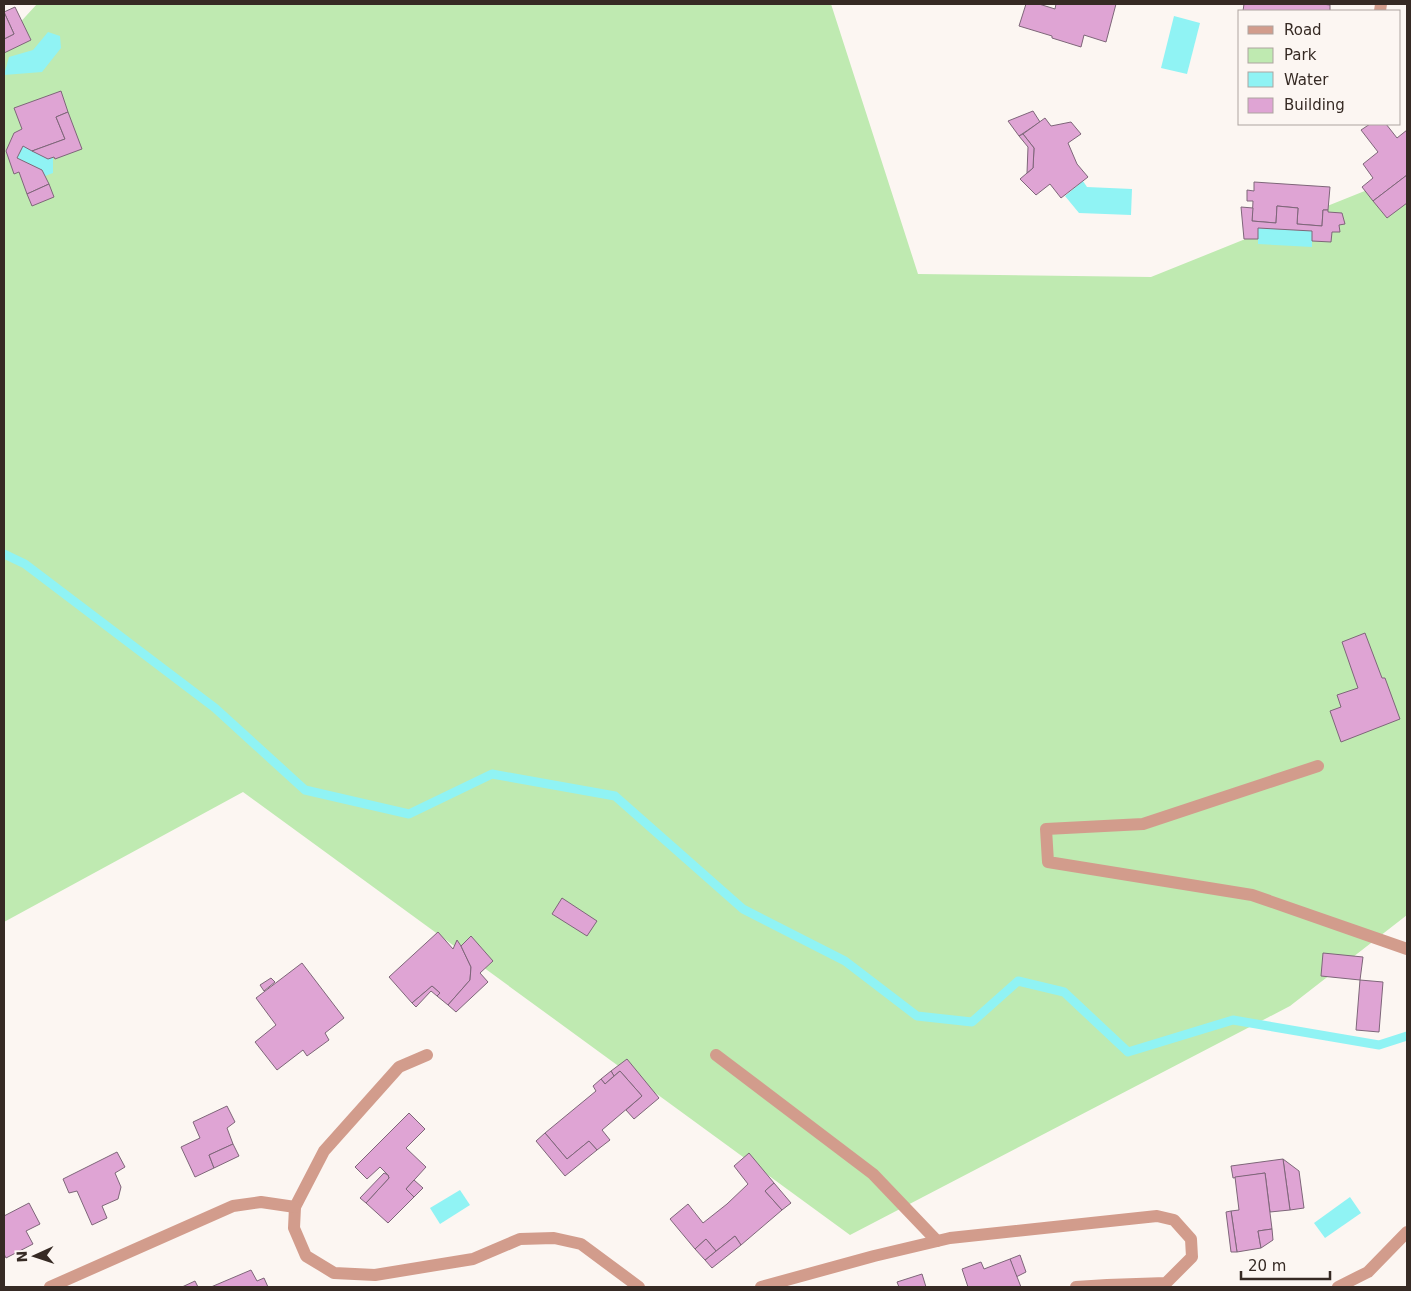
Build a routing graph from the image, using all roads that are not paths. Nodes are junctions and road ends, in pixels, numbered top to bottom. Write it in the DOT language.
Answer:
graph roads {
  1 [pos="1318,766"];
  2 [pos="1407,949"];
  3 [pos="716,1055"];
  4 [pos="427,1056"];
  5 [pos="294,1207"];
  6 [pos="1407,1232"];
  7 [pos="938,1241"];
  8 [pos="50,1287"];
  9 [pos="639,1287"];
  10 [pos="761,1287"];
  11 [pos="1076,1287"];
  12 [pos="1338,1287"];
  1 -- 2 [label="street"];
  3 -- 7 [label="street"];
  4 -- 5 [label="street"];
  5 -- 8 [label="street"];
  5 -- 9 [label="street"];
  6 -- 12 [label="street"];
  7 -- 10 [label="street"];
  7 -- 11 [label="street"];
}
